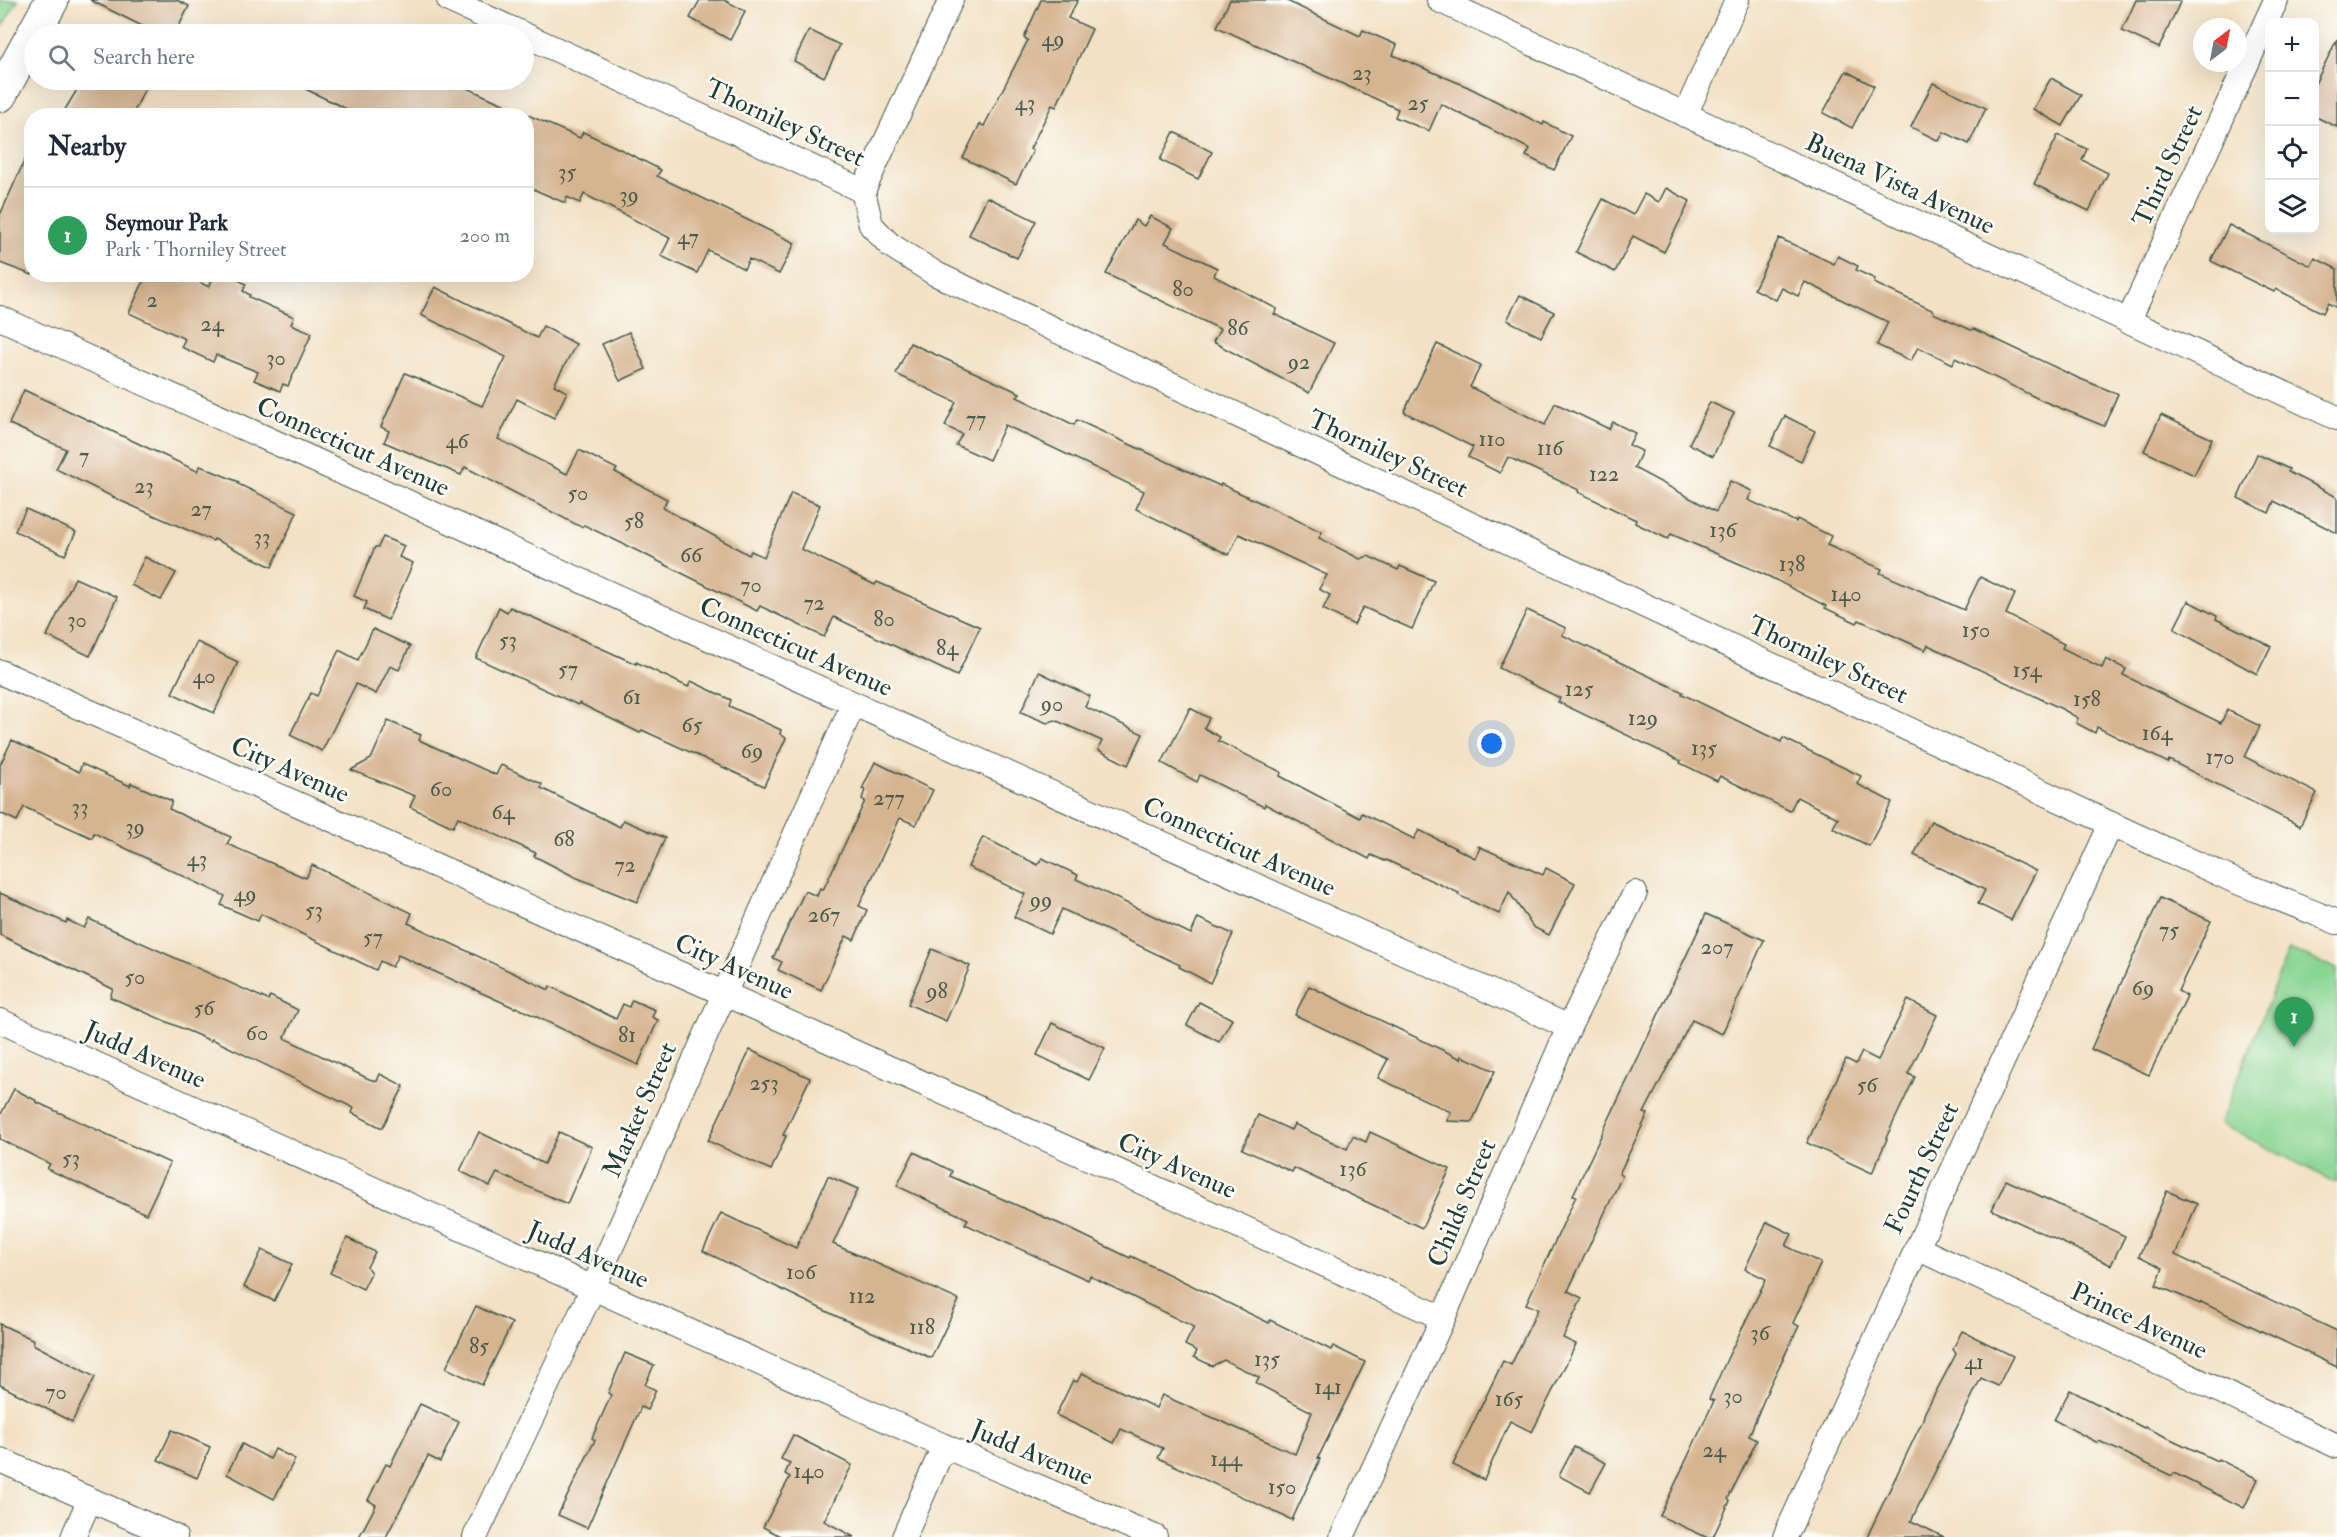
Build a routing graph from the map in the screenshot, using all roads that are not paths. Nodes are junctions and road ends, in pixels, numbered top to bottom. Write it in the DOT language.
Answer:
graph roads {
  1 [pos="52,0"];
  2 [pos="449,0"];
  3 [pos="951,0"];
  4 [pos="1439,0"];
  5 [pos="1737,0"];
  6 [pos="2276,0"];
  7 [pos="39,24"];
  8 [pos="501,24"];
  9 [pos="534,39"];
  10 [pos="24,52"];
  11 [pos="0,96"];
  12 [pos="1685,115"];
  13 [pos="863,191"];
  14 [pos="0,318"];
  15 [pos="2128,322"];
  16 [pos="2337,418"];
  17 [pos="0,672"];
  18 [pos="853,705"];
  19 [pos="2110,824"];
  20 [pos="1635,893"];
  21 [pos="2337,922"];
  22 [pos="723,993"];
  23 [pos="0,1021"];
  24 [pos="1569,1027"];
  25 [pos="1917,1248"];
  26 [pos="592,1288"];
  27 [pos="1443,1318"];
  28 [pos="944,1446"];
  29 [pos="2337,1446"];
  30 [pos="0,1460"];
  31 [pos="89,1501"];
  32 [pos="73,1537"];
  33 [pos="175,1537"];
  34 [pos="475,1537"];
  35 [pos="904,1537"];
  36 [pos="1155,1537"];
  37 [pos="1342,1537"];
  38 [pos="1785,1537"];
  1 -- 7 [label="street"];
  2 -- 8 [label="street, Thorniley Street"];
  3 -- 13 [label="street"];
  4 -- 12 [label="street, Buena Vista Avenue"];
  5 -- 12 [label="street"];
  6 -- 15 [label="street, Third Street"];
  9 -- 13 [label="street, Thorniley Street"];
  10 -- 11 [label="street"];
  12 -- 15 [label="street, Buena Vista Avenue"];
  13 -- 19 [label="street, Thorniley Street"];
  14 -- 18 [label="street, Connecticut Avenue"];
  15 -- 16 [label="street, Buena Vista Avenue"];
  17 -- 22 [label="street, City Avenue"];
  18 -- 22 [label="street, Market Street"];
  18 -- 24 [label="street, Connecticut Avenue"];
  19 -- 21 [label="street, Thorniley Street"];
  19 -- 25 [label="street, Fourth Street"];
  20 -- 24 [label="street, Childs Street"];
  22 -- 26 [label="street, Market Street"];
  22 -- 27 [label="street, City Avenue"];
  23 -- 26 [label="street, Judd Avenue"];
  24 -- 27 [label="street, Childs Street"];
  25 -- 29 [label="street, Prince Avenue"];
  25 -- 38 [label="street, Fourth Street"];
  26 -- 28 [label="street, Judd Avenue"];
  26 -- 34 [label="street, Market Street"];
  27 -- 37 [label="street, Childs Street"];
  28 -- 35 [label="street"];
  28 -- 36 [label="street, Judd Avenue"];
  30 -- 31 [label="street"];
  31 -- 32 [label="street"];
  31 -- 33 [label="street"];
}
